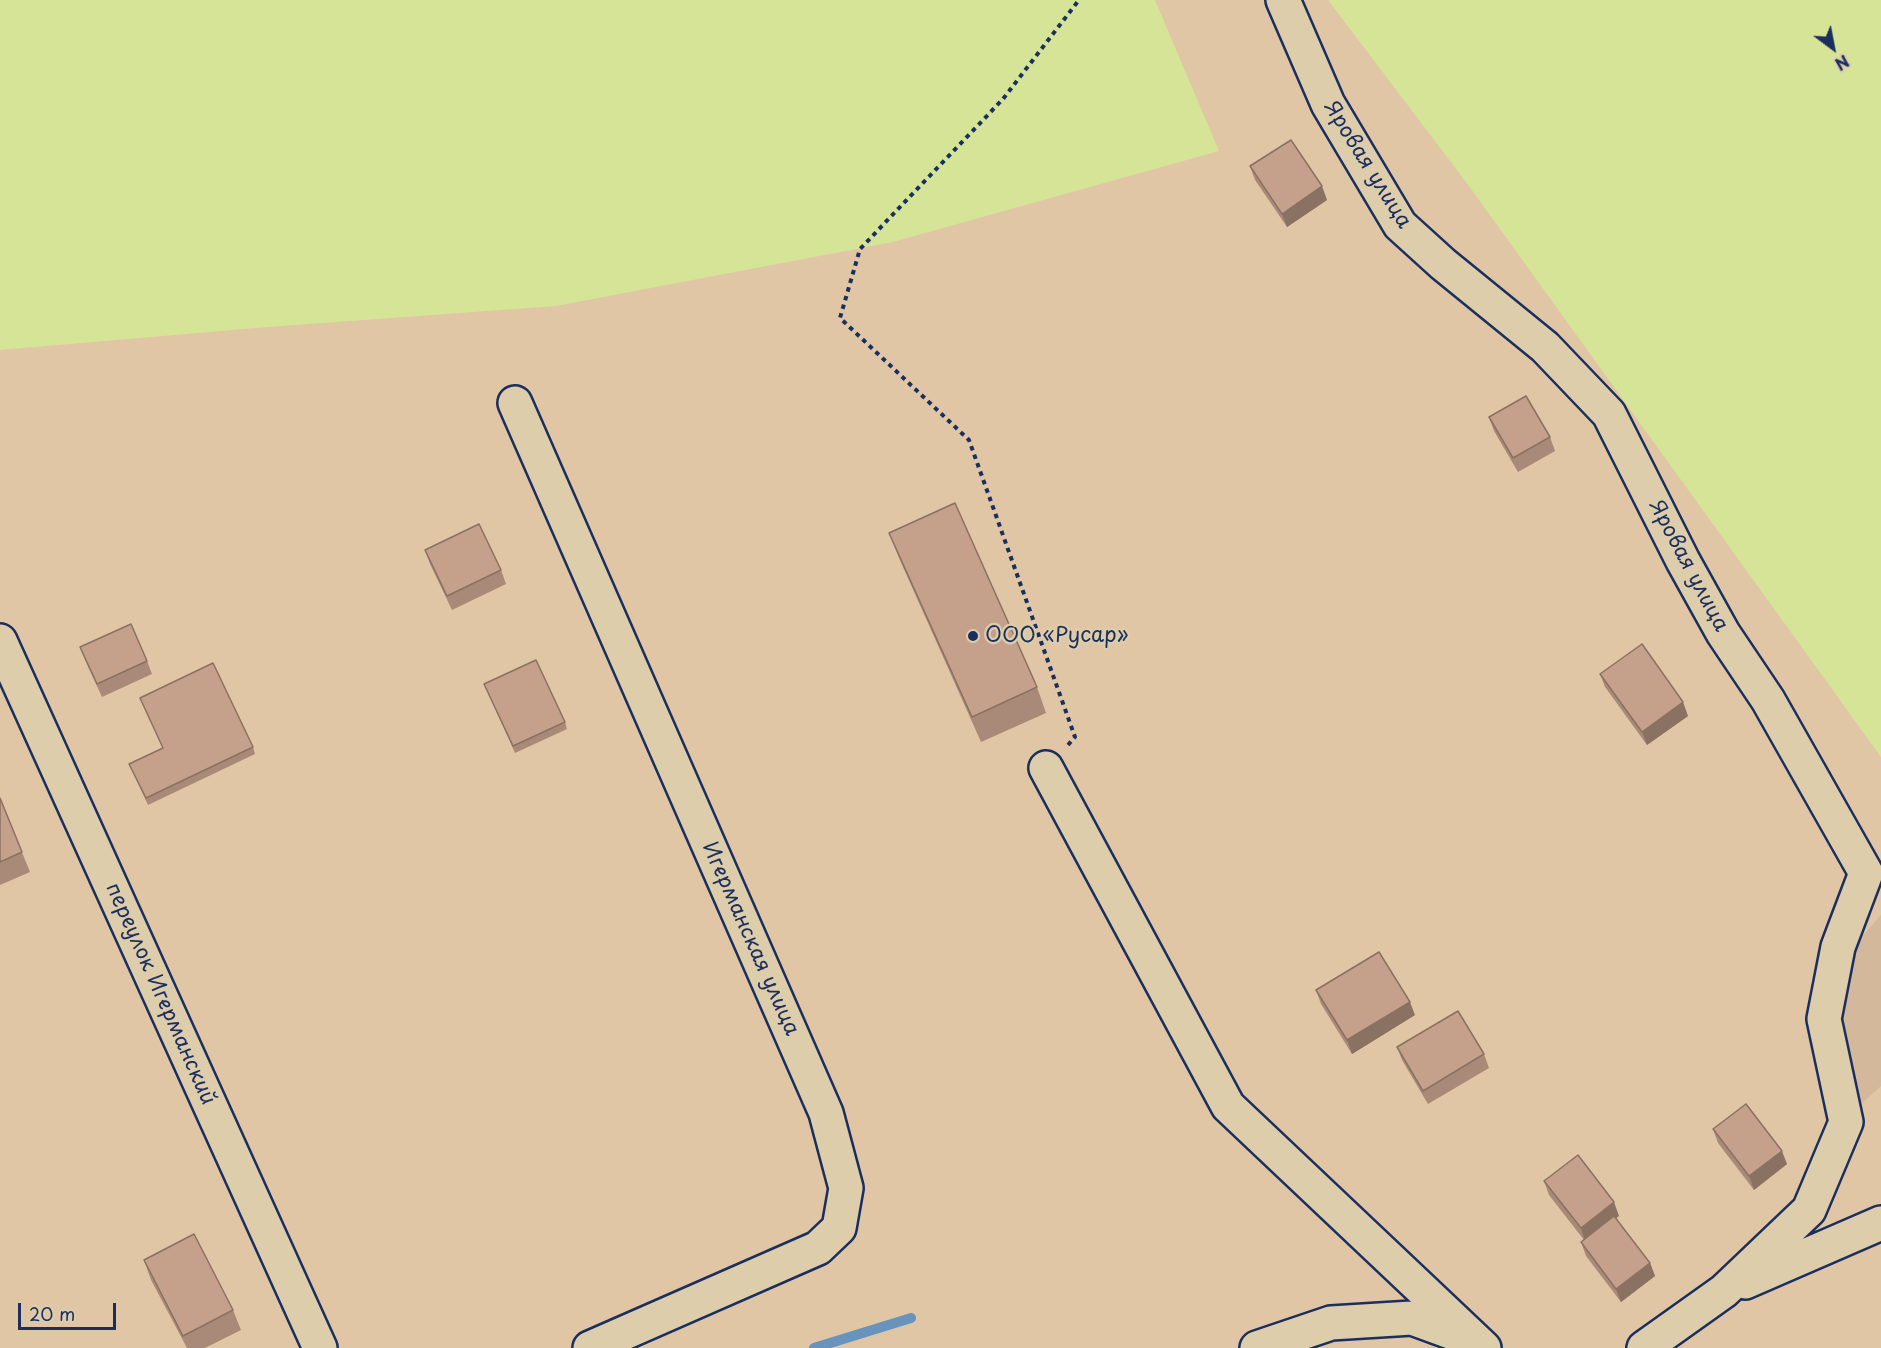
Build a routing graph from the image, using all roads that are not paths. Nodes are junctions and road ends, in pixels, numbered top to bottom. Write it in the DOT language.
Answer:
graph roads {
  1 [pos="1283,0"];
  2 [pos="515,403"];
  3 [pos="0,641"];
  4 [pos="1046,768"];
  5 [pos="1881,1223"];
  6 [pos="1724,1291"];
  7 [pos="1481,1345"];
  8 [pos="320,1348"];
  9 [pos="590,1348"];
  10 [pos="1257,1348"];
  11 [pos="1644,1348"];
  1 -- 6 [label="street, Яровая улица"];
  2 -- 9 [label="street, Игерманская улица"];
  3 -- 8 [label="street, переулок Игерманский"];
  4 -- 7 [label="street"];
  5 -- 6 [label="street"];
  6 -- 11 [label="street"];
  7 -- 10 [label="street"];
}
